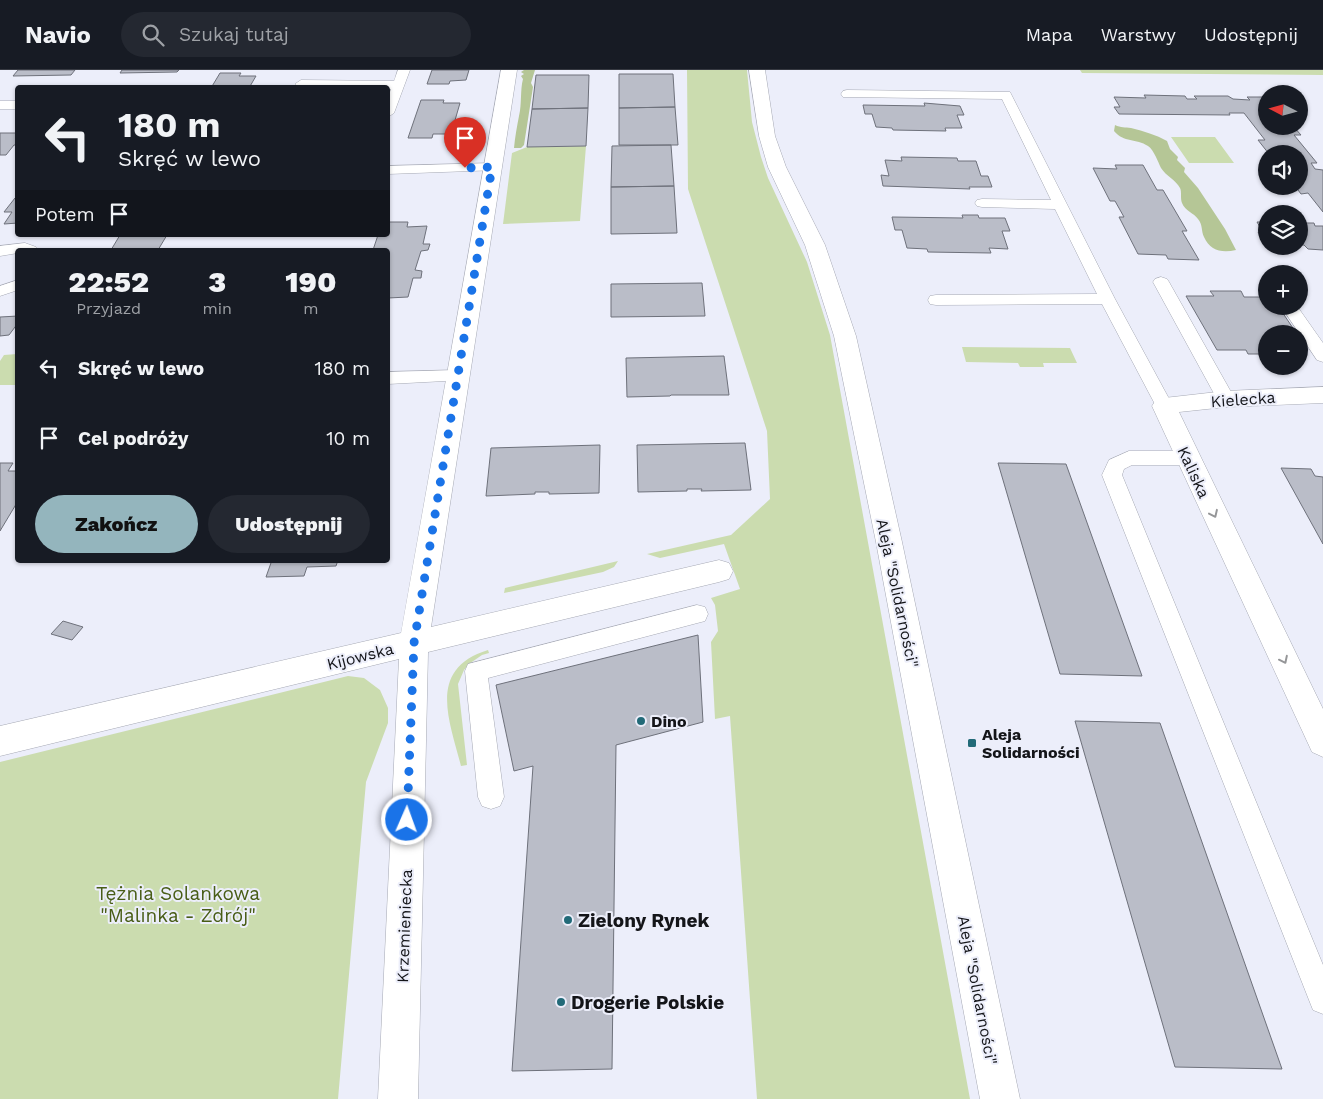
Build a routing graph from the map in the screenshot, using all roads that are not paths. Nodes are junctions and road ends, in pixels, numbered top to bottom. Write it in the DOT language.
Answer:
graph roads {
  1 [pos="404,70"];
  2 [pos="509,70"];
  3 [pos="757,70"];
  4 [pos="770,70"];
  5 [pos="300,84"];
  6 [pos="398,85"];
  7 [pos="847,94"];
  8 [pos="762,98"];
  9 [pos="0,105"];
  10 [pos="15,105"];
  11 [pos="390,107"];
  12 [pos="492,167"];
  13 [pos="390,170"];
  14 [pos="982,203"];
  15 [pos="1060,204"];
  16 [pos="15,249"];
  17 [pos="0,251"];
  18 [pos="1162,282"];
  19 [pos="15,286"];
  20 [pos="0,291"];
  21 [pos="936,300"];
  22 [pos="1107,300"];
  23 [pos="1296,315"];
  24 [pos="1323,356"];
  25 [pos="458,376"];
  26 [pos="390,378"];
  27 [pos="1323,395"];
  28 [pos="1226,399"];
  29 [pos="1164,406"];
  30 [pos="1188,458"];
  31 [pos="719,571"];
  32 [pos="698,614"];
  33 [pos="414,643"];
  34 [pos="0,741"];
  35 [pos="1323,742"];
  36 [pos="491,796"];
  37 [pos="1323,1000"];
  38 [pos="398,1099"];
  39 [pos="1000,1099"];
  1 -- 6 [label="lane"];
  2 -- 12 [label="street, Krzemieniecka"];
  3 -- 8 [label="street, Aleja \"Solidarności\""];
  4 -- 8 [label="street, Aleja \"Solidarności\""];
  5 -- 6 [label="lane"];
  6 -- 11 [label="lane"];
  7 -- 15 [label="lane, Kaliska"];
  8 -- 39 [label="street, Aleja \"Solidarności\""];
  9 -- 10 [label="lane"];
  12 -- 13 [label="lane"];
  12 -- 25 [label="street, Krzemieniecka"];
  14 -- 15 [label="lane"];
  15 -- 22 [label="lane, Kaliska"];
  16 -- 17 [label="lane"];
  18 -- 28 [label="lane"];
  19 -- 20 [label="lane"];
  21 -- 22 [label="lane"];
  22 -- 29 [label="lane, Kaliska"];
  23 -- 24 [label="lane"];
  25 -- 26 [label="lane"];
  25 -- 33 [label="street, Krzemieniecka"];
  27 -- 28 [label="street, Kielecka"];
  28 -- 29 [label="street, Kielecka"];
  29 -- 30 [label="street, Kaliska"];
  30 -- 35 [label="street, Kaliska, one-way"];
  30 -- 37 [label="lane"];
  31 -- 33 [label="street, Kijowska"];
  32 -- 36 [label="lane"];
  33 -- 34 [label="street, Kijowska"];
  33 -- 38 [label="street, Krzemieniecka"];
}
